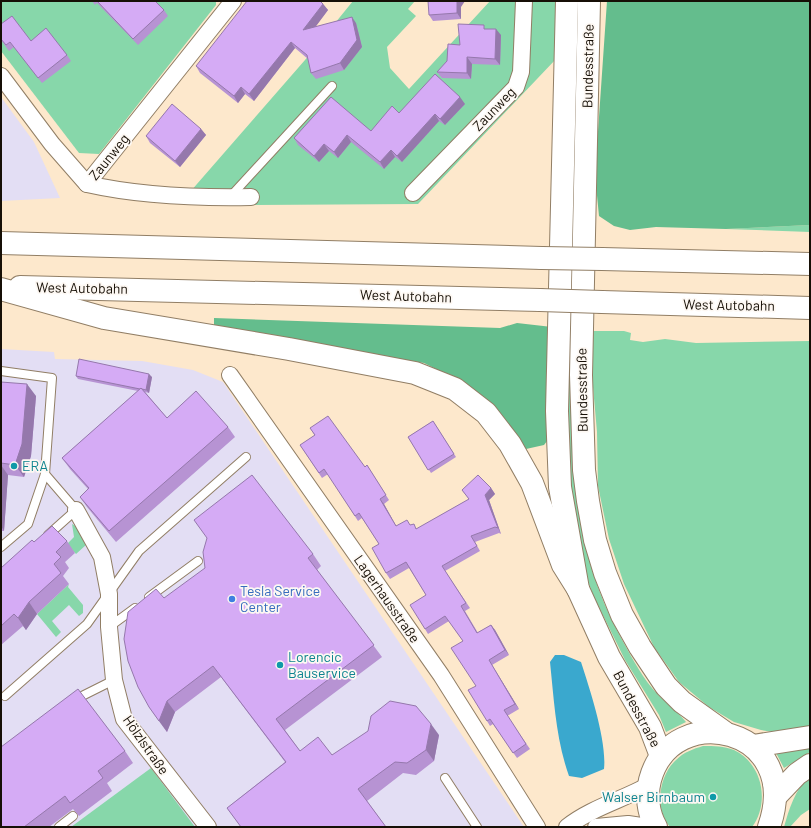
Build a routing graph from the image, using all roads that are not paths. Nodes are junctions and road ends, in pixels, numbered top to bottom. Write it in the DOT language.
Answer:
graph roads {
  1 [pos="233,1"];
  2 [pos="524,1"];
  3 [pos="567,1"];
  4 [pos="589,1"];
  5 [pos="1,76"];
  6 [pos="332,86"];
  7 [pos="87,184"];
  8 [pos="412,193"];
  9 [pos="229,197"];
  10 [pos="251,197"];
  11 [pos="1,243"];
  12 [pos="810,264"];
  13 [pos="1,286"];
  14 [pos="1,290"];
  15 [pos="810,308"];
  16 [pos="1,371"];
  17 [pos="230,375"];
  18 [pos="246,457"];
  19 [pos="45,474"];
  20 [pos="76,510"];
  21 [pos="41,540"];
  22 [pos="1,547"];
  23 [pos="198,561"];
  24 [pos="578,589"];
  25 [pos="109,594"];
  26 [pos="109,627"];
  27 [pos="114,680"];
  28 [pos="5,696"];
  29 [pos="66,709"];
  30 [pos="724,732"];
  31 [pos="810,737"];
  32 [pos="753,746"];
  33 [pos="661,756"];
  34 [pos="810,765"];
  35 [pos="445,778"];
  36 [pos="649,785"];
  37 [pos="776,796"];
  38 [pos="73,816"];
  39 [pos="59,827"];
  40 [pos="208,827"];
  41 [pos="477,827"];
  42 [pos="537,827"];
  43 [pos="567,827"];
  44 [pos="596,827"];
  45 [pos="648,827"];
  46 [pos="656,827"];
  47 [pos="769,827"];
  1 -- 7 [label="street, Zaunweg"];
  2 -- 8 [label="street, Zaunweg"];
  3 -- 24 [label="main road, Bundesstraße"];
  4 -- 30 [label="main road, Bundesstraße"];
  5 -- 7 [label="street"];
  6 -- 9 [label="lane"];
  7 -- 9 [label="street, Zaunweg"];
  9 -- 10 [label="street, Zaunweg"];
  11 -- 12 [label="main road, bridge"];
  13 -- 15 [label="main road, West Autobahn, bridge"];
  14 -- 24 [label="main road"];
  16 -- 19 [label="lane"];
  17 -- 42 [label="street, Lagerhausstraße"];
  18 -- 25 [label="lane"];
  19 -- 20 [label="lane"];
  19 -- 22 [label="lane"];
  20 -- 21 [label="lane"];
  20 -- 25 [label="street, Hölzlstraße"];
  23 -- 26 [label="lane"];
  24 -- 33 [label="main road, Bundesstraße"];
  25 -- 26 [label="street, Hölzlstraße"];
  25 -- 28 [label="lane"];
  26 -- 27 [label="street, Hölzlstraße"];
  27 -- 29 [label="lane"];
  27 -- 40 [label="street, Hölzlstraße"];
  30 -- 32 [label="main road, Bundesstraße"];
  30 -- 33 [label="main road, Bundesstraße"];
  31 -- 32 [label="main road"];
  32 -- 37 [label="main road, Bundesstraße"];
  33 -- 36 [label="main road, Bundesstraße"];
  34 -- 37 [label="main road"];
  35 -- 41 [label="lane"];
  36 -- 43 [label="street"];
  36 -- 46 [label="main road, Bundesstraße"];
  37 -- 47 [label="main road, Bundesstraße"];
  38 -- 39 [label="lane"];
  44 -- 45 [label="street"];
}
